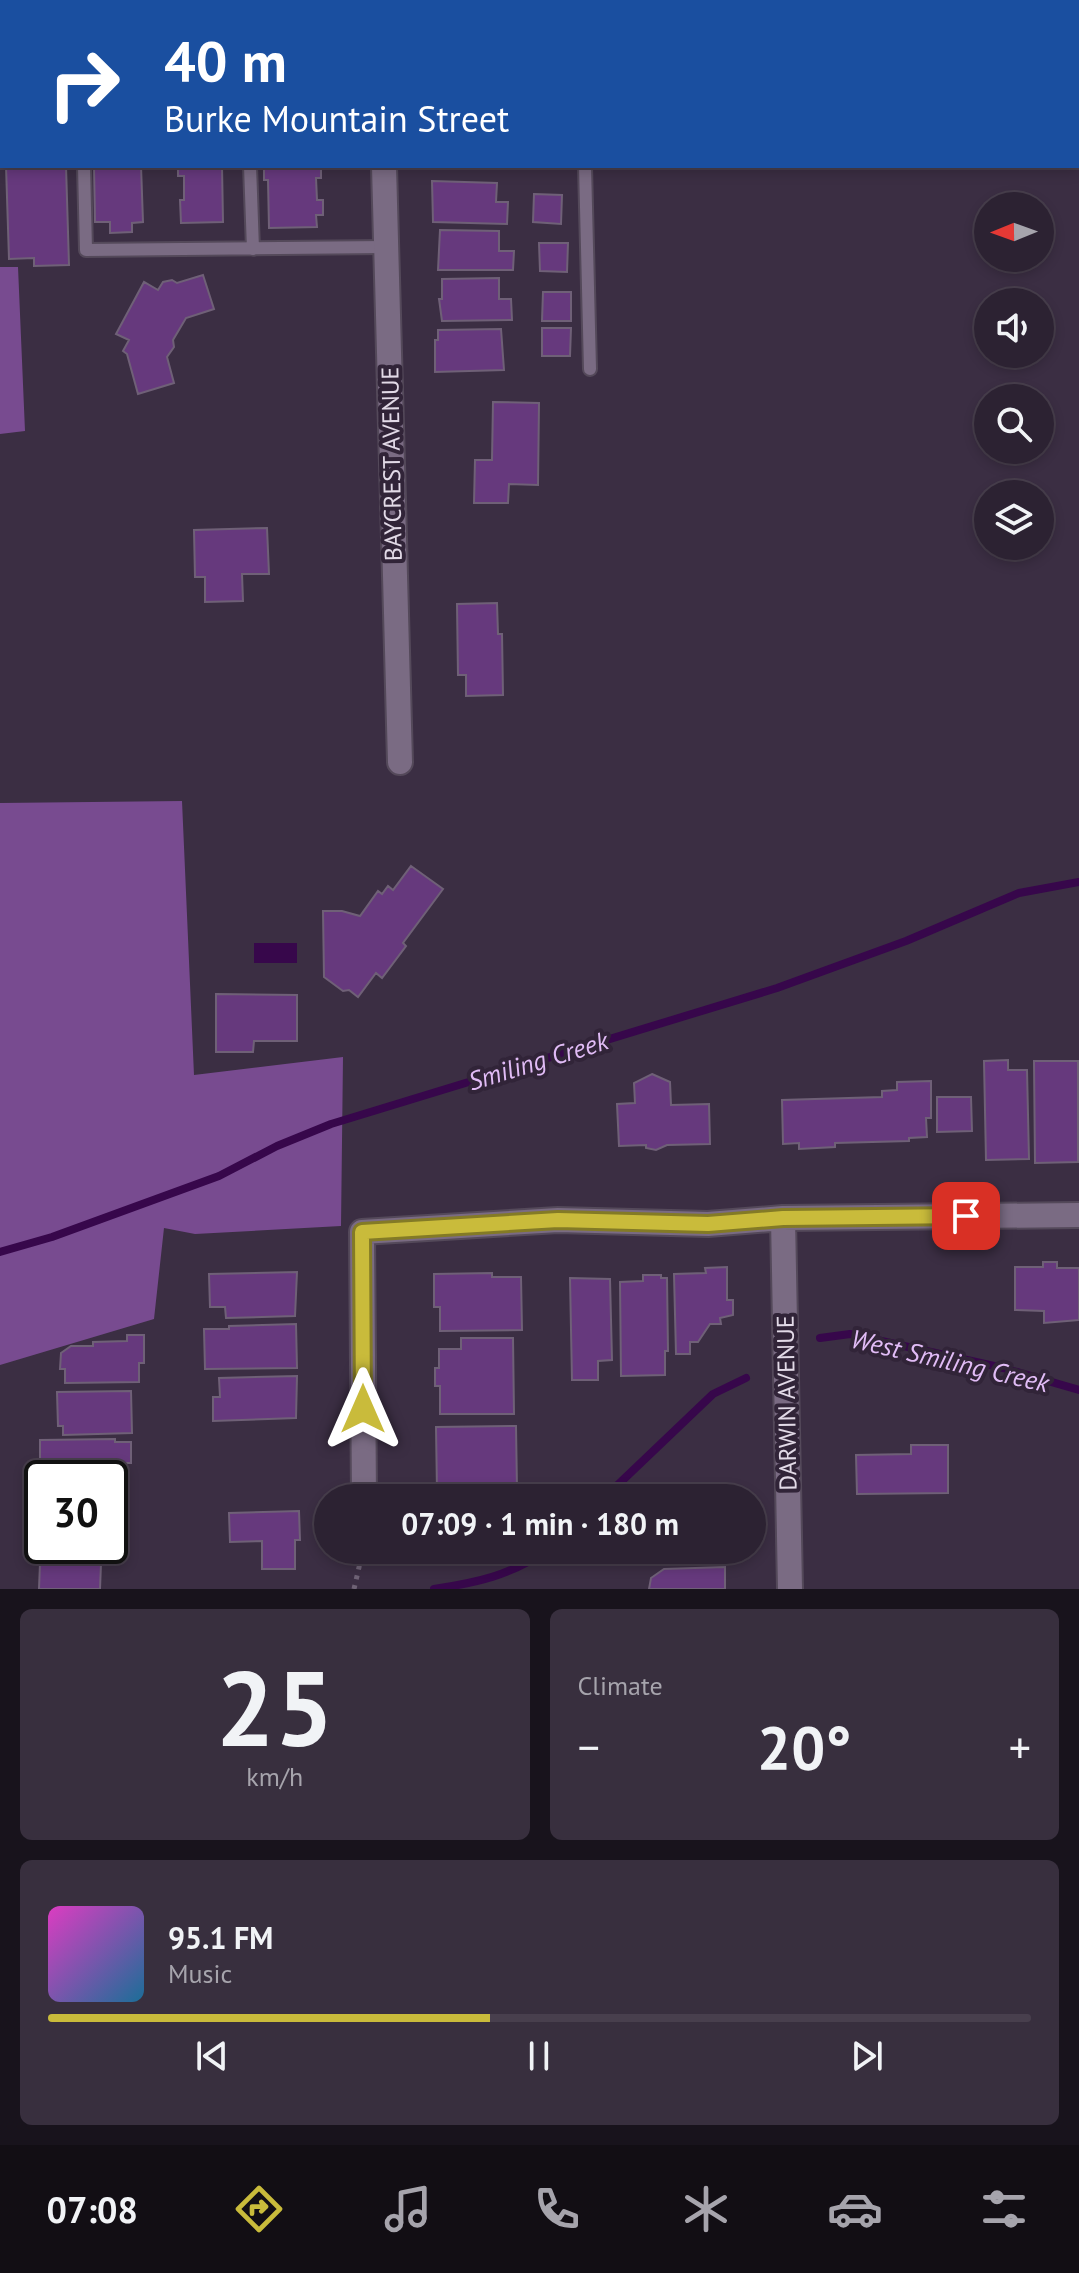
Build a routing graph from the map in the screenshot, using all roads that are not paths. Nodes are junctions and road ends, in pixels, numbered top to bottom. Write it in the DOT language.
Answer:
graph roads {
  1 [pos="84,168"];
  2 [pos="250,168"];
  3 [pos="384,168"];
  4 [pos="585,168"];
  5 [pos="386,247"];
  6 [pos="253,249"];
  7 [pos="590,369"];
  8 [pos="400,762"];
  9 [pos="1079,1215"];
  10 [pos="783,1218"];
  11 [pos="364,1484"];
  12 [pos="790,1589"];
  1 -- 6 [label="lane"];
  2 -- 6 [label="lane"];
  3 -- 5 [label="street, BAYCREST AVENUE"];
  4 -- 7 [label="lane"];
  5 -- 6 [label="lane"];
  5 -- 8 [label="street, BAYCREST AVENUE"];
  9 -- 10 [label="street"];
  10 -- 11 [label="street"];
  10 -- 12 [label="street, DARWIN AVENUE"];
}
